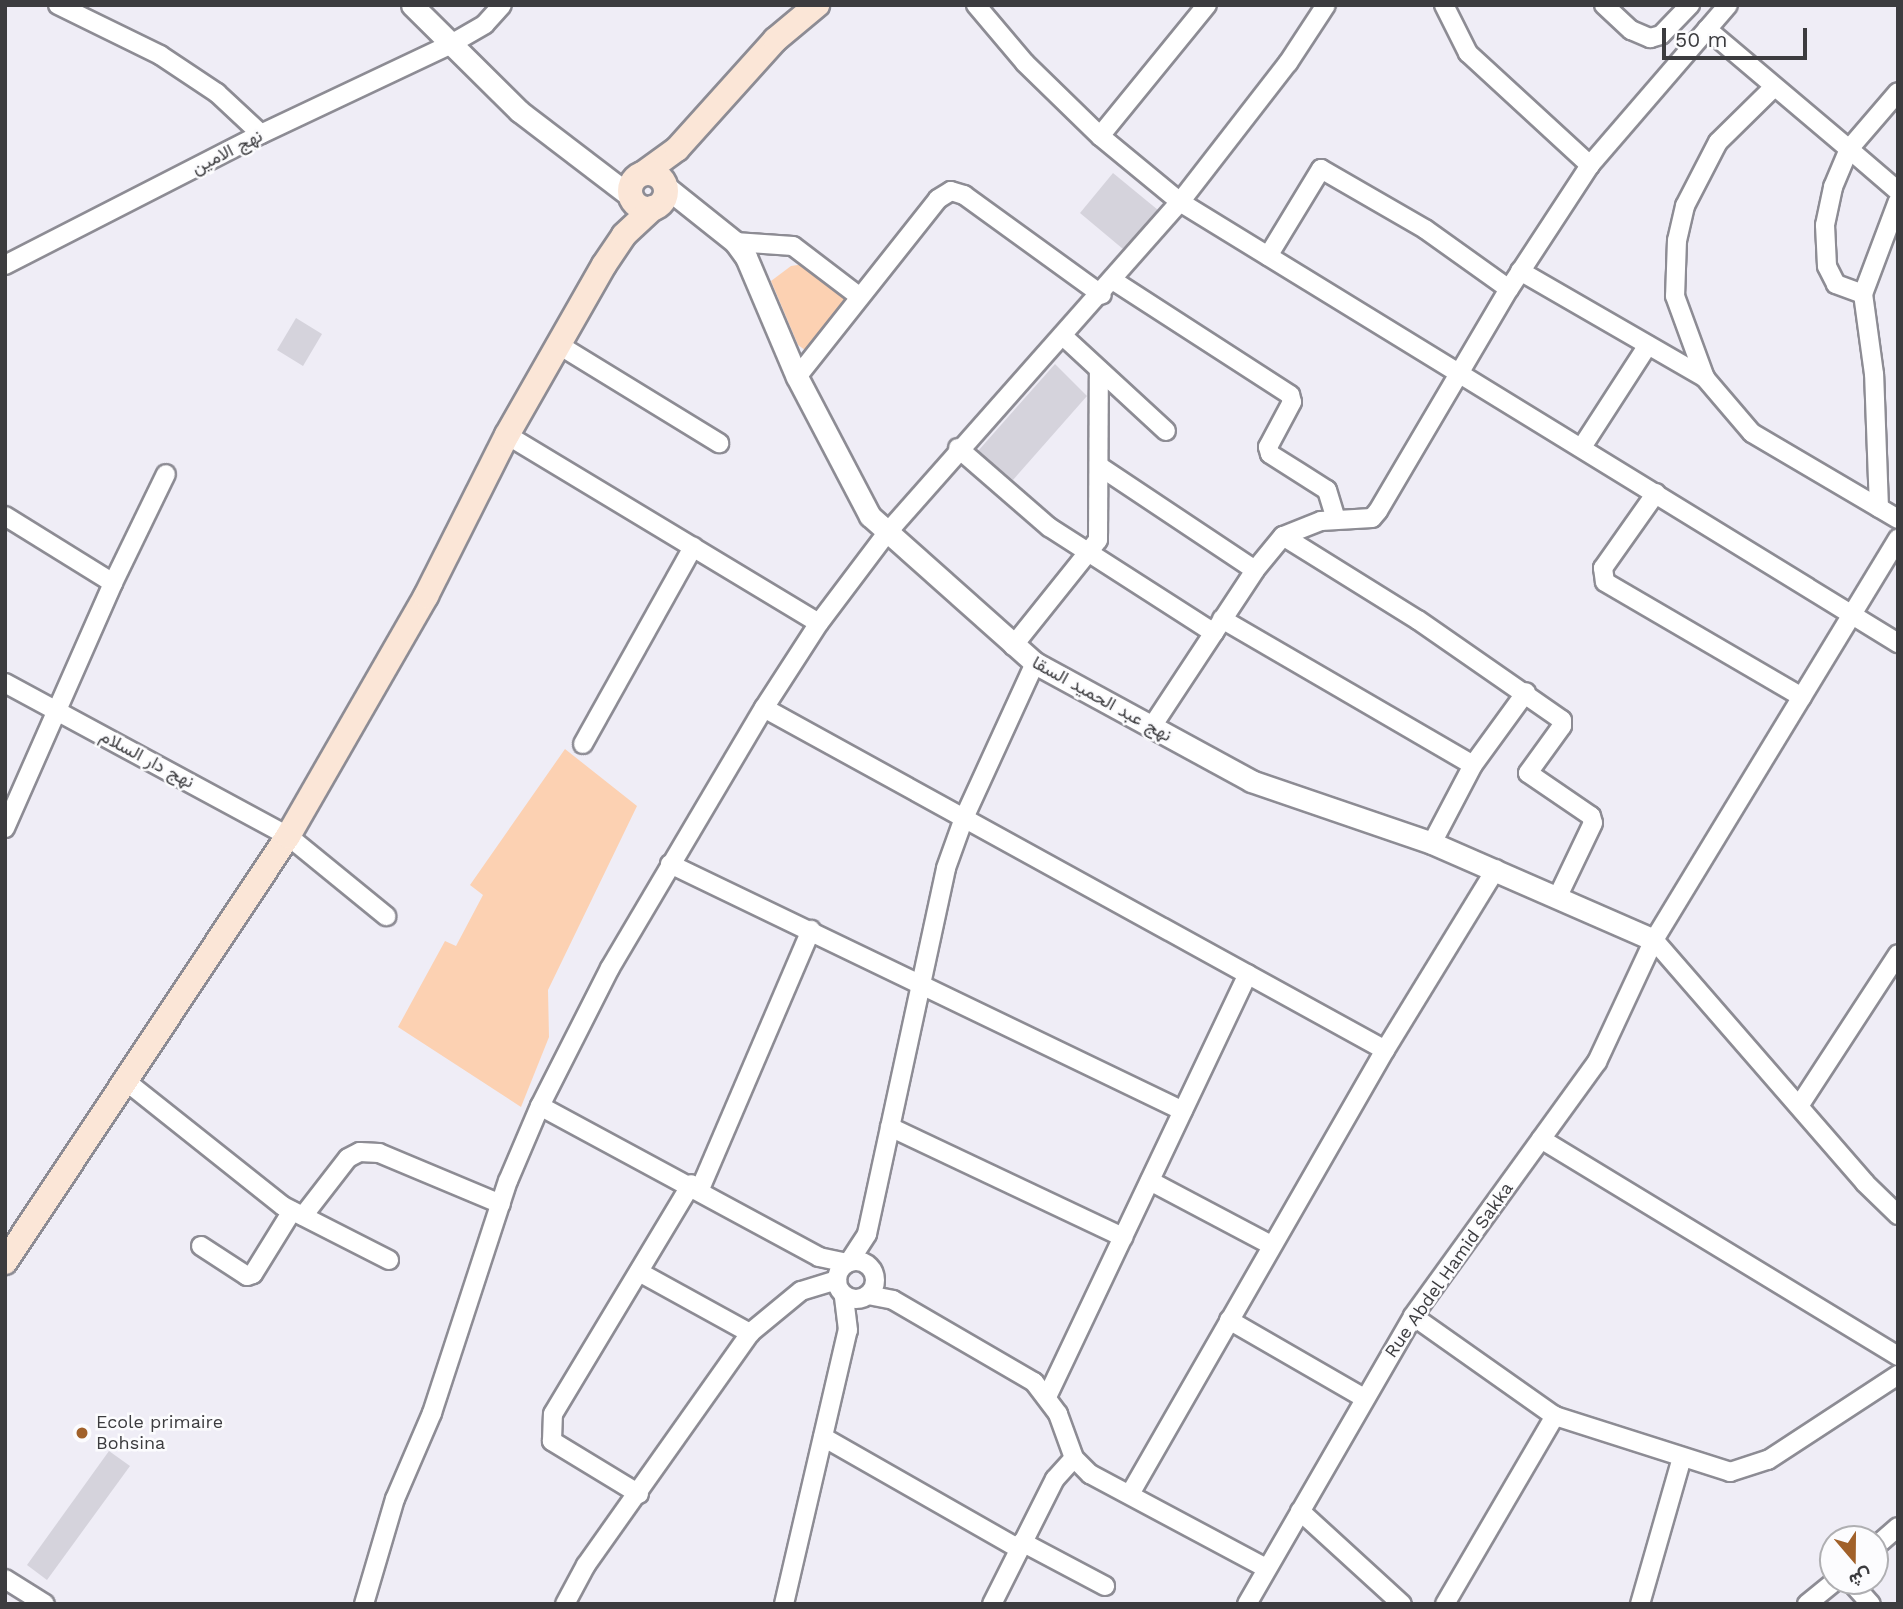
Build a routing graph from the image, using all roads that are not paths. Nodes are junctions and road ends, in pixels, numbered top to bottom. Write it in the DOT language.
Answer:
graph roads {
  1 [pos="58,5"];
  2 [pos="412,5"];
  3 [pos="502,5"];
  4 [pos="817,5"];
  5 [pos="976,5"];
  6 [pos="1207,5"];
  7 [pos="1326,5"];
  8 [pos="1444,5"];
  9 [pos="1604,5"];
  10 [pos="1690,5"];
  11 [pos="1728,5"];
  12 [pos="1707,29"];
  13 [pos="451,44"];
  14 [pos="1773,88"];
  15 [pos="1898,92"];
  16 [pos="261,134"];
  17 [pos="1100,136"];
  18 [pos="687,137"];
  19 [pos="1849,149"];
  20 [pos="1590,165"];
  21 [pos="638,181"];
  22 [pos="1898,191"];
  23 [pos="658,200"];
  24 [pos="1898,201"];
  25 [pos="1180,202"];
  26 [pos="735,242"];
  27 [pos="1268,256"];
  28 [pos="5,265"];
  29 [pos="604,265"];
  30 [pos="1521,271"];
  31 [pos="1108,288"];
  32 [pos="1509,289"];
  33 [pos="1863,294"];
  34 [pos="860,297"];
  35 [pos="1063,336"];
  36 [pos="559,345"];
  37 [pos="1648,345"];
  38 [pos="1099,370"];
  39 [pos="1458,376"];
  40 [pos="797,377"];
  41 [pos="1705,378"];
  42 [pos="1166,431"];
  43 [pos="507,435"];
  44 [pos="719,443"];
  45 [pos="1582,447"];
  46 [pos="958,448"];
  47 [pos="1099,466"];
  48 [pos="166,474"];
  49 [pos="1656,493"];
  50 [pos="1879,508"];
  51 [pos="5,516"];
  52 [pos="1898,519"];
  53 [pos="1336,520"];
  54 [pos="886,534"];
  55 [pos="1283,536"];
  56 [pos="1898,538"];
  57 [pos="693,547"];
  58 [pos="1089,556"];
  59 [pos="1255,570"];
  60 [pos="113,583"];
  61 [pos="1852,614"];
  62 [pos="819,623"];
  63 [pos="1218,626"];
  64 [pos="1898,643"];
  65 [pos="1013,646"];
  66 [pos="1035,663"];
  67 [pos="5,683"];
  68 [pos="1526,692"];
  69 [pos="1802,697"];
  70 [pos="764,708"];
  71 [pos="57,711"];
  72 [pos="1151,728"];
  73 [pos="583,744"];
  74 [pos="1473,765"];
  75 [pos="964,818"];
  76 [pos="5,828"];
  77 [pos="288,836"];
  78 [pos="1432,843"];
  79 [pos="670,864"];
  80 [pos="1496,869"];
  81 [pos="1558,896"];
  82 [pos="386,916"];
  83 [pos="811,930"];
  84 [pos="1654,940"];
  85 [pos="1898,954"];
  86 [pos="1248,974"];
  87 [pos="920,984"];
  88 [pos="1385,1050"];
  89 [pos="127,1082"];
  90 [pos="540,1106"];
  91 [pos="1800,1106"];
  92 [pos="1183,1111"];
  93 [pos="890,1127"];
  94 [pos="1541,1139"];
  95 [pos="1150,1181"];
  96 [pos="695,1187"];
  97 [pos="501,1204"];
  98 [pos="298,1214"];
  99 [pos="1898,1215"];
  100 [pos="867,1234"];
  101 [pos="1123,1237"];
  102 [pos="1271,1245"];
  103 [pos="201,1246"];
  104 [pos="389,1260"];
  105 [pos="5,1262"];
  106 [pos="639,1272"];
  107 [pos="843,1275"];
  108 [pos="870,1285"];
  109 [pos="1413,1316"];
  110 [pos="1228,1320"];
  111 [pos="848,1330"];
  112 [pos="750,1333"];
  113 [pos="1898,1356"];
  114 [pos="1898,1375"];
  115 [pos="1047,1397"];
  116 [pos="1364,1398"];
  117 [pos="1555,1416"];
  118 [pos="823,1437"];
  119 [pos="1074,1458"];
  120 [pos="1682,1458"];
  121 [pos="639,1494"];
  122 [pos="1130,1494"];
  123 [pos="1300,1511"];
  124 [pos="1020,1545"];
  125 [pos="1266,1568"];
  126 [pos="5,1579"];
  127 [pos="1105,1586"];
  128 [pos="1383,1597"];
  129 [pos="45,1604"];
  130 [pos="364,1604"];
  131 [pos="565,1604"];
  132 [pos="784,1604"];
  133 [pos="992,1604"];
  134 [pos="1247,1604"];
  135 [pos="1402,1604"];
  136 [pos="1446,1604"];
  137 [pos="1640,1604"];
  1 -- 16 [label="street"];
  2 -- 13 [label="street"];
  3 -- 13 [label="street, نهج الامين"];
  4 -- 18 [label="main road"];
  5 -- 17 [label="street"];
  6 -- 17 [label="street"];
  7 -- 25 [label="street"];
  8 -- 20 [label="street"];
  9 -- 10 [label="street"];
  11 -- 12 [label="street"];
  12 -- 14 [label="street"];
  12 -- 20 [label="street"];
  13 -- 16 [label="street, نهج الامين"];
  13 -- 21 [label="street"];
  14 -- 19 [label="street"];
  14 -- 41 [label="street"];
  15 -- 19 [label="street"];
  16 -- 28 [label="street, نهج الامين"];
  17 -- 25 [label="street"];
  18 -- 21 [label="main road"];
  18 -- 23 [label="main road"];
  19 -- 22 [label="street"];
  19 -- 33 [label="street"];
  20 -- 30 [label="street"];
  21 -- 23 [label="main road"];
  21 -- 23 [label="main road"];
  21 -- 29 [label="main road"];
  23 -- 26 [label="street, نهج عبد الحميد السقا"];
  23 -- 29 [label="main road"];
  24 -- 33 [label="street"];
  25 -- 27 [label="street"];
  25 -- 31 [label="street"];
  26 -- 34 [label="street"];
  26 -- 40 [label="street, نهج عبد الحميد السقا"];
  27 -- 32 [label="street"];
  27 -- 39 [label="street"];
  29 -- 36 [label="main road"];
  30 -- 32 [label="street"];
  30 -- 37 [label="street"];
  31 -- 34 [label="street"];
  31 -- 35 [label="street"];
  31 -- 53 [label="street"];
  32 -- 39 [label="street"];
  33 -- 50 [label="street"];
  34 -- 40 [label="street"];
  35 -- 38 [label="street"];
  35 -- 46 [label="street"];
  36 -- 43 [label="main road"];
  36 -- 44 [label="street"];
  37 -- 41 [label="street"];
  37 -- 45 [label="street"];
  38 -- 42 [label="street"];
  38 -- 47 [label="street"];
  39 -- 45 [label="street"];
  39 -- 53 [label="street"];
  40 -- 54 [label="street, نهج عبد الحميد السقا"];
  41 -- 50 [label="street"];
  43 -- 57 [label="street"];
  43 -- 77 [label="main road"];
  45 -- 49 [label="street"];
  46 -- 54 [label="street"];
  46 -- 58 [label="street"];
  47 -- 58 [label="street"];
  47 -- 59 [label="street"];
  48 -- 60 [label="street"];
  49 -- 61 [label="street"];
  49 -- 69 [label="street"];
  50 -- 52 [label="street"];
  51 -- 60 [label="street"];
  53 -- 55 [label="street"];
  54 -- 62 [label="street"];
  54 -- 65 [label="street, نهج عبد الحميد السقا"];
  55 -- 59 [label="street"];
  55 -- 68 [label="street"];
  56 -- 61 [label="street, Rue Abdel Hamid Sakka"];
  57 -- 62 [label="street"];
  57 -- 73 [label="street"];
  58 -- 63 [label="street"];
  58 -- 65 [label="street"];
  59 -- 63 [label="street"];
  60 -- 71 [label="street"];
  61 -- 64 [label="street"];
  61 -- 69 [label="street, Rue Abdel Hamid Sakka"];
  62 -- 70 [label="street"];
  63 -- 72 [label="street"];
  63 -- 74 [label="street"];
  65 -- 66 [label="street, نهج عبد الحميد السقا"];
  66 -- 72 [label="street, نهج عبد الحميد السقا"];
  66 -- 75 [label="street"];
  67 -- 71 [label="street, نهج دار السلام"];
  68 -- 74 [label="street"];
  68 -- 81 [label="street"];
  69 -- 84 [label="street, Rue Abdel Hamid Sakka"];
  70 -- 75 [label="street"];
  70 -- 79 [label="street"];
  71 -- 76 [label="street"];
  71 -- 77 [label="street, نهج دار السلام"];
  72 -- 78 [label="street, نهج عبد الحميد السقا"];
  74 -- 78 [label="street"];
  75 -- 86 [label="street"];
  75 -- 87 [label="street"];
  77 -- 82 [label="street, نهج دار السلام"];
  77 -- 89 [label="main road"];
  78 -- 80 [label="street, نهج عبد الحميد السقا"];
  79 -- 83 [label="street"];
  79 -- 90 [label="street"];
  80 -- 81 [label="street, نهج عبد الحميد السقا"];
  80 -- 88 [label="street"];
  81 -- 84 [label="street, نهج عبد الحميد السقا"];
  83 -- 87 [label="street"];
  83 -- 96 [label="street"];
  84 -- 91 [label="street"];
  84 -- 94 [label="street, Rue Abdel Hamid Sakka"];
  85 -- 91 [label="street"];
  86 -- 88 [label="street"];
  86 -- 92 [label="street"];
  87 -- 92 [label="street"];
  87 -- 93 [label="street"];
  88 -- 102 [label="street"];
  89 -- 98 [label="street"];
  89 -- 105 [label="main road"];
  90 -- 96 [label="street"];
  90 -- 97 [label="street"];
  91 -- 99 [label="street"];
  92 -- 95 [label="street"];
  93 -- 100 [label="street"];
  93 -- 101 [label="street"];
  94 -- 109 [label="street, Rue Abdel Hamid Sakka"];
  94 -- 113 [label="street"];
  95 -- 101 [label="street"];
  95 -- 102 [label="street"];
  96 -- 106 [label="street"];
  96 -- 107 [label="street"];
  97 -- 98 [label="street"];
  97 -- 130 [label="street"];
  98 -- 103 [label="street"];
  98 -- 104 [label="street"];
  100 -- 107 [label="street"];
  100 -- 108 [label="street"];
  101 -- 115 [label="street"];
  102 -- 110 [label="street"];
  106 -- 112 [label="street"];
  106 -- 121 [label="street"];
  107 -- 108 [label="street"];
  107 -- 108 [label="street"];
  107 -- 111 [label="street"];
  107 -- 112 [label="street"];
  108 -- 111 [label="street"];
  108 -- 115 [label="street"];
  109 -- 116 [label="street, Rue Abdel Hamid Sakka"];
  109 -- 117 [label="street"];
  110 -- 116 [label="street"];
  110 -- 122 [label="street"];
  111 -- 118 [label="street"];
  112 -- 121 [label="street"];
  114 -- 120 [label="street"];
  115 -- 119 [label="street"];
  116 -- 123 [label="street, Rue Abdel Hamid Sakka"];
  117 -- 120 [label="street"];
  117 -- 136 [label="street"];
  118 -- 124 [label="street"];
  118 -- 132 [label="street"];
  119 -- 122 [label="street"];
  119 -- 124 [label="street"];
  120 -- 137 [label="street"];
  121 -- 131 [label="street"];
  122 -- 125 [label="street"];
  123 -- 125 [label="street, Rue Abdel Hamid Sakka"];
  123 -- 128 [label="street"];
  124 -- 127 [label="street"];
  124 -- 133 [label="street"];
  125 -- 134 [label="street, Rue Abdel Hamid Sakka"];
  126 -- 129 [label="street"];
  128 -- 135 [label="street"];
}
